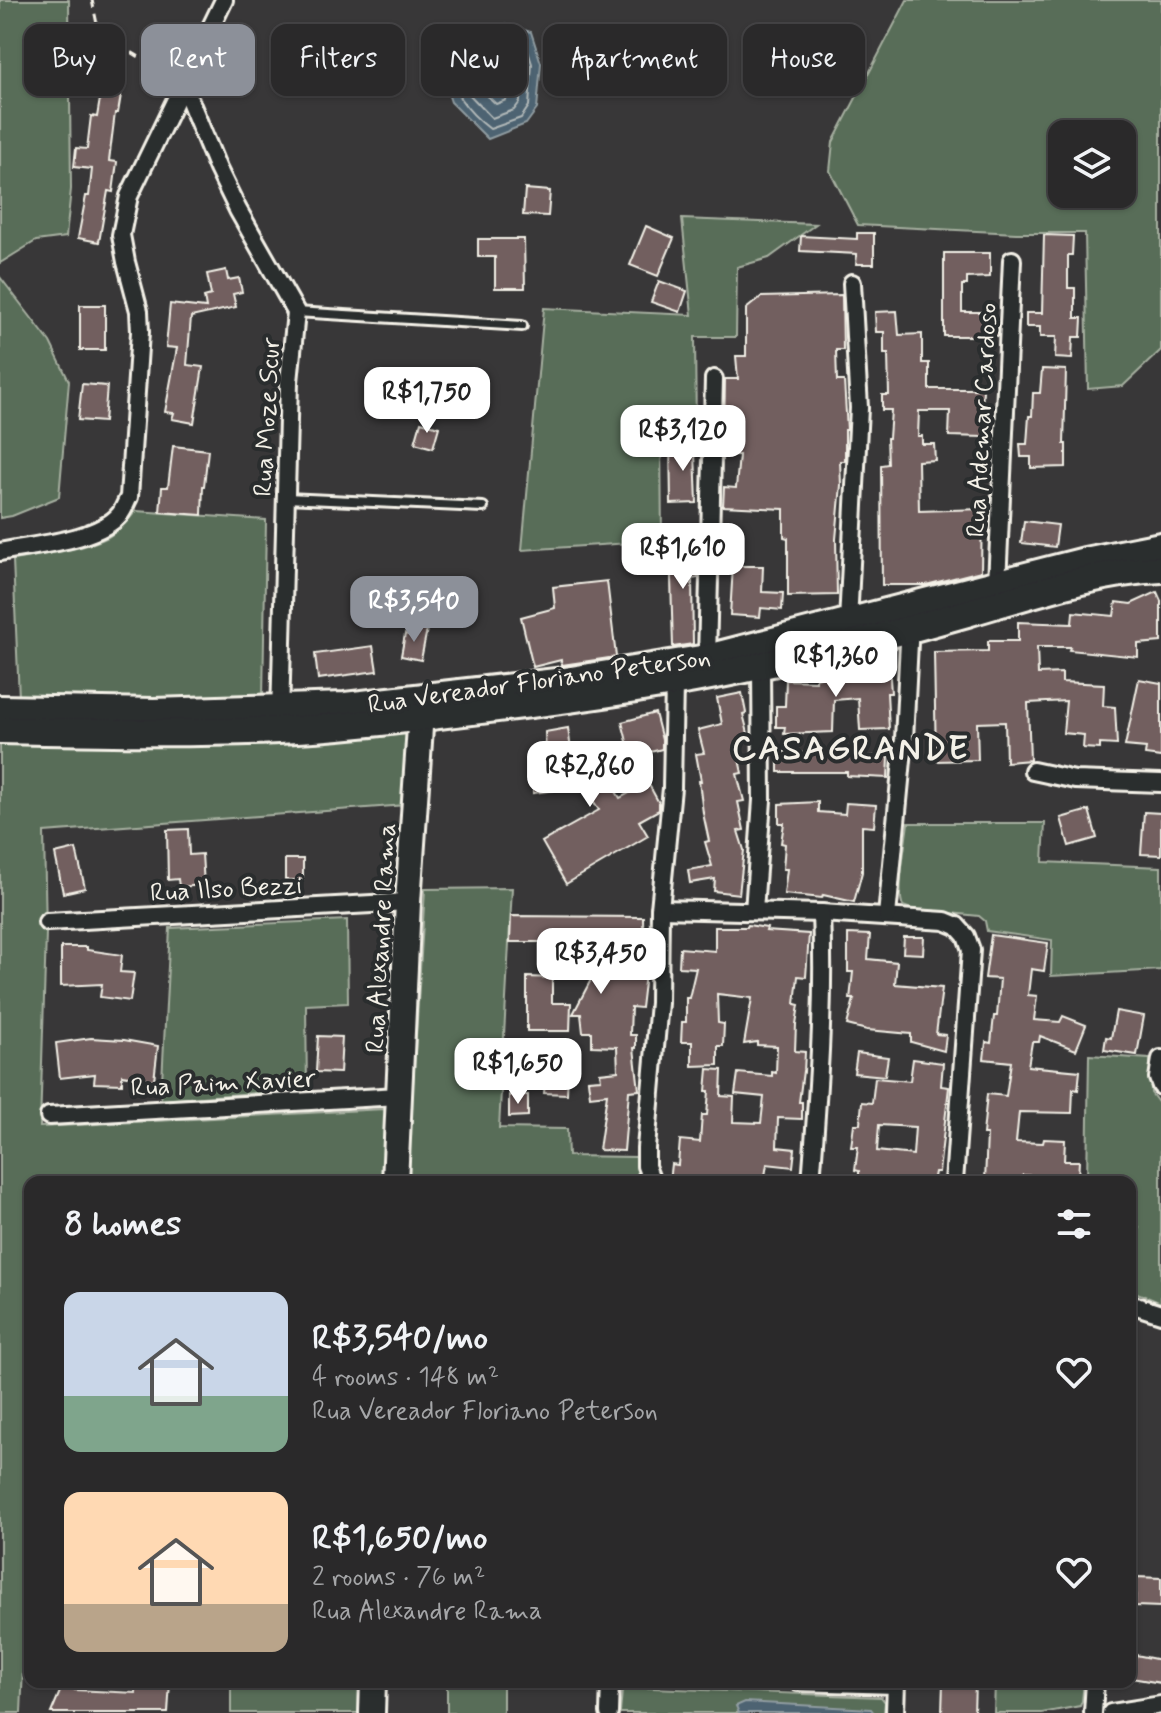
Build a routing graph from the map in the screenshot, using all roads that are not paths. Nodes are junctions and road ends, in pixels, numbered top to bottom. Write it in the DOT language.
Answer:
graph roads {
  1 [pos="224,0"];
  2 [pos="212,24"];
  3 [pos="177,96"];
  4 [pos="188,96"];
  5 [pos="1012,260"];
  6 [pos="852,283"];
  7 [pos="296,312"];
  8 [pos="522,326"];
  9 [pos="714,379"];
  10 [pos="285,498"];
  11 [pos="483,507"];
  12 [pos="1161,546"];
  13 [pos="0,552"];
  14 [pos="1161,569"];
  15 [pos="997,583"];
  16 [pos="910,618"];
  17 [pos="848,622"];
  18 [pos="707,658"];
  19 [pos="761,666"];
  20 [pos="674,684"];
  21 [pos="422,708"];
  22 [pos="0,709"];
  23 [pos="280,719"];
  24 [pos="0,730"];
  25 [pos="1033,771"];
  26 [pos="1161,783"];
  27 [pos="408,902"];
  28 [pos="660,909"];
  29 [pos="754,911"];
  30 [pos="821,913"];
  31 [pos="887,916"];
  32 [pos="47,922"];
  33 [pos="1161,1059"];
  34 [pos="1161,1086"];
  35 [pos="399,1096"];
  36 [pos="49,1116"];
  37 [pos="395,1176"];
  38 [pos="650,1176"];
  39 [pos="811,1176"];
  40 [pos="954,1176"];
  41 [pos="1136,1306"];
  42 [pos="1161,1314"];
  43 [pos="373,1688"];
  44 [pos="610,1688"];
  45 [pos="896,1688"];
  46 [pos="1095,1688"];
  47 [pos="1161,1705"];
  48 [pos="372,1713"];
  49 [pos="609,1713"];
  50 [pos="895,1713"];
  51 [pos="1093,1713"];
  52 [pos="1111,1713"];
  1 -- 2 [label="street"];
  3 -- 13 [label="street"];
  4 -- 7 [label="street, Rua Moze Scur"];
  5 -- 15 [label="street, Rua Ademar Cardoso"];
  6 -- 17 [label="street"];
  7 -- 8 [label="lane"];
  7 -- 10 [label="street, Rua Moze Scur"];
  9 -- 18 [label="street"];
  10 -- 11 [label="lane"];
  10 -- 23 [label="street, Rua Moze Scur"];
  12 -- 15 [label="main road, Rua Vereador Floriano Peterson"];
  14 -- 16 [label="main road, Rua Vereador Floriano Peterson"];
  15 -- 16 [label="main road, Rua Vereador Floriano Peterson"];
  16 -- 17 [label="main road, Rua Vereador Floriano Peterson"];
  16 -- 19 [label="main road, Rua Vereador Floriano Peterson"];
  16 -- 31 [label="street"];
  17 -- 18 [label="main road, Rua Vereador Floriano Peterson"];
  18 -- 21 [label="main road, Rua Vereador Floriano Peterson"];
  19 -- 20 [label="main road, Rua Vereador Floriano Peterson"];
  19 -- 29 [label="street"];
  20 -- 21 [label="main road, Rua Vereador Floriano Peterson"];
  20 -- 28 [label="street"];
  21 -- 23 [label="main road, Rua Vereador Floriano Peterson"];
  21 -- 27 [label="street, Rua Alexandre Rama"];
  22 -- 23 [label="main road, Rua Vereador Floriano Peterson"];
  23 -- 24 [label="main road, Rua Vereador Floriano Peterson"];
  25 -- 26 [label="street"];
  27 -- 32 [label="street, Rua Ilso Bezzi"];
  27 -- 35 [label="street, Rua Alexandre Rama"];
  28 -- 29 [label="street"];
  28 -- 38 [label="street"];
  29 -- 30 [label="street"];
  30 -- 31 [label="street"];
  30 -- 39 [label="street"];
  31 -- 40 [label="street"];
  33 -- 34 [label="street"];
  35 -- 36 [label="street, Rua Paim Xavier"];
  35 -- 37 [label="street, Rua Alexandre Rama"];
  41 -- 42 [label="street"];
  43 -- 48 [label="street"];
  44 -- 49 [label="street"];
  45 -- 50 [label="street"];
  46 -- 51 [label="street"];
  47 -- 52 [label="street"];
}
